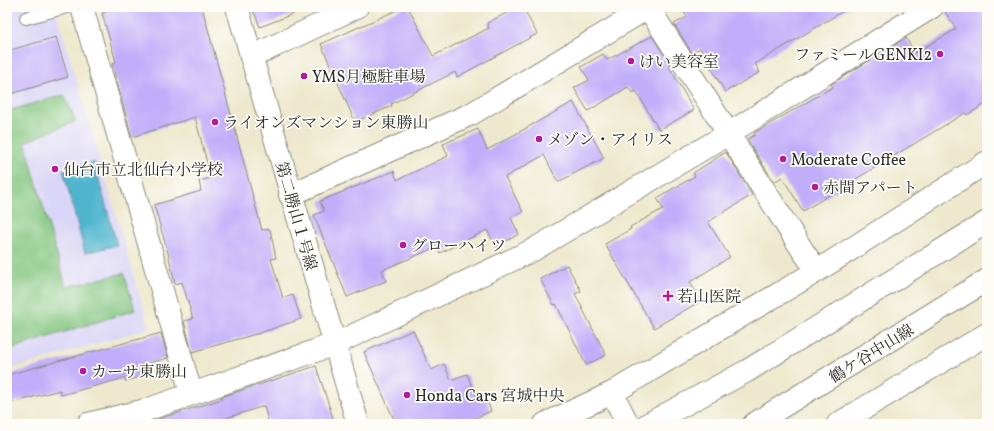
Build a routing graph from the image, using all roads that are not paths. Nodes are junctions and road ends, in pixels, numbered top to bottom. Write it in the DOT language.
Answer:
graph roads {
  1 [pos="67,7"];
  2 [pos="82,7"];
  3 [pos="236,7"];
  4 [pos="357,7"];
  5 [pos="648,7"];
  6 [pos="932,7"];
  7 [pos="26,18"];
  8 [pos="251,57"];
  9 [pos="728,134"];
  10 [pos="987,162"];
  11 [pos="290,195"];
  12 [pos="987,222"];
  13 [pos="817,271"];
  14 [pos="987,280"];
  15 [pos="987,334"];
  16 [pos="335,344"];
  17 [pos="191,393"];
  18 [pos="612,393"];
  19 [pos="88,424"];
  20 [pos="358,424"];
  21 [pos="546,424"];
  22 [pos="628,424"];
  23 [pos="648,424"];
  24 [pos="754,424"];
  25 [pos="838,424"];
  1 -- 7 [label="lane"];
  2 -- 17 [label="street"];
  3 -- 8 [label="street, 第二勝山１号線"];
  4 -- 8 [label="street"];
  5 -- 9 [label="street"];
  5 -- 11 [label="street"];
  6 -- 9 [label="street"];
  8 -- 11 [label="street, 第二勝山１号線"];
  9 -- 13 [label="street"];
  9 -- 16 [label="street"];
  10 -- 13 [label="street"];
  11 -- 16 [label="street, 第二勝山１号線"];
  12 -- 23 [label="street"];
  13 -- 18 [label="street"];
  14 -- 24 [label="street, 鶴ケ谷中山線"];
  15 -- 25 [label="street"];
  16 -- 17 [label="street"];
  16 -- 20 [label="street, 第二勝山１号線"];
  17 -- 19 [label="street"];
  18 -- 21 [label="street"];
  18 -- 22 [label="street"];
}
